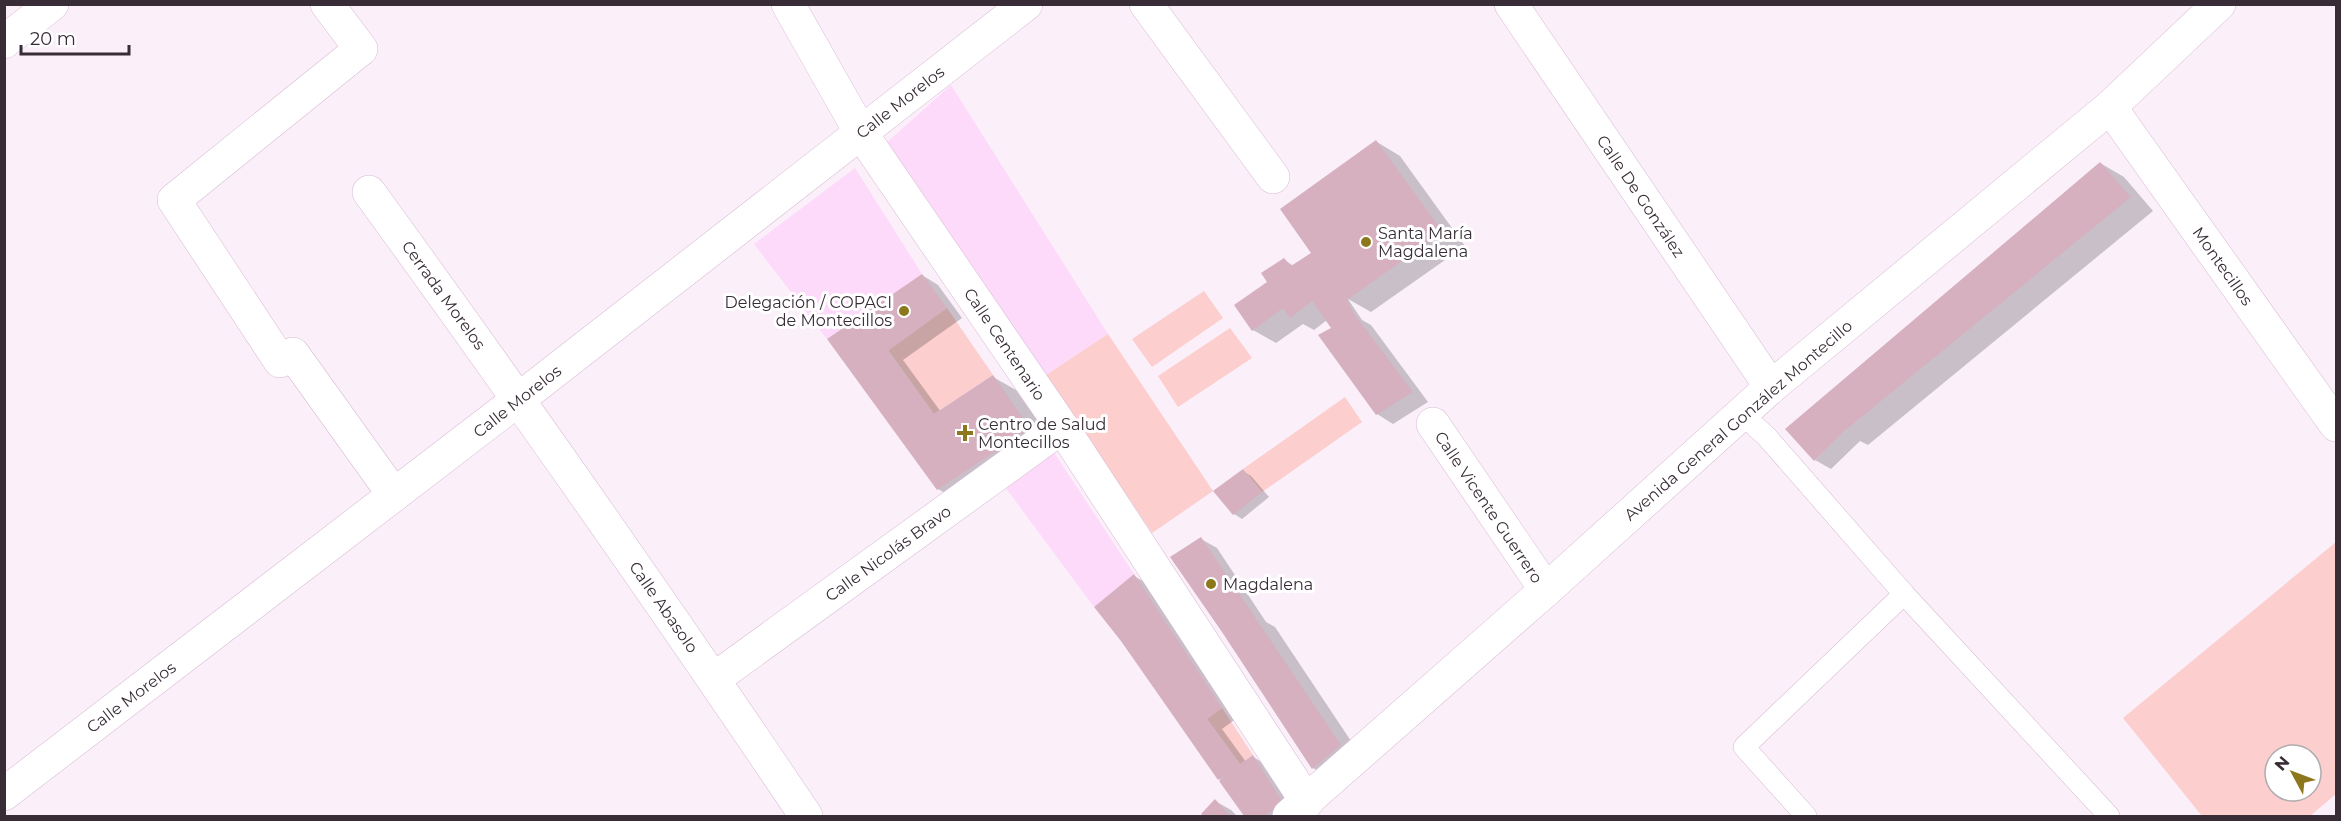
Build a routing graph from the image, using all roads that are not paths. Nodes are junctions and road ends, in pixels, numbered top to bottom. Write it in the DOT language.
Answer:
graph roads {
  1 [pos="52,4"];
  2 [pos="327,4"];
  3 [pos="788,4"];
  4 [pos="1026,4"];
  5 [pos="1146,4"];
  6 [pos="1511,4"];
  7 [pos="2220,4"];
  8 [pos="4,42"];
  9 [pos="2110,106"];
  10 [pos="861,133"];
  11 [pos="1273,177"];
  12 [pos="369,192"];
  13 [pos="1771,387"];
  14 [pos="519,399"];
  15 [pos="1742,414"];
  16 [pos="1433,424"];
  17 [pos="2337,425"];
  18 [pos="1062,427"];
  19 [pos="394,495"];
  20 [pos="1546,590"];
  21 [pos="1904,594"];
  22 [pos="714,679"];
  23 [pos="4,794"];
  24 [pos="1298,809"];
  25 [pos="806,816"];
  26 [pos="1806,816"];
  27 [pos="2109,816"];
  1 -- 8 [label="street"];
  2 -- 19 [label="street"];
  3 -- 10 [label="street, Calle Centenario"];
  4 -- 10 [label="street, Calle Morelos"];
  5 -- 11 [label="street"];
  6 -- 13 [label="street, Calle De González"];
  7 -- 9 [label="street, Avenida General González Montecillo"];
  9 -- 13 [label="street, Avenida General González Montecillo"];
  9 -- 17 [label="street, Montecillos"];
  10 -- 14 [label="street, Calle Morelos"];
  10 -- 18 [label="street, Calle Centenario"];
  12 -- 14 [label="street, Cerrada Morelos"];
  13 -- 15 [label="street, Avenida General González Montecillo"];
  14 -- 19 [label="street, Calle Morelos"];
  14 -- 22 [label="street, Calle Abasolo"];
  15 -- 20 [label="street, Avenida General González Montecillo"];
  15 -- 21 [label="lane"];
  16 -- 20 [label="street, Calle Vicente Guerrero"];
  18 -- 22 [label="street, Calle Nicolás Bravo"];
  18 -- 24 [label="street, Calle Centenario"];
  19 -- 23 [label="street, Calle Morelos"];
  20 -- 24 [label="street, Avenida General González Montecillo"];
  21 -- 26 [label="lane"];
  21 -- 27 [label="lane"];
  22 -- 25 [label="street, Calle Abasolo"];
}
